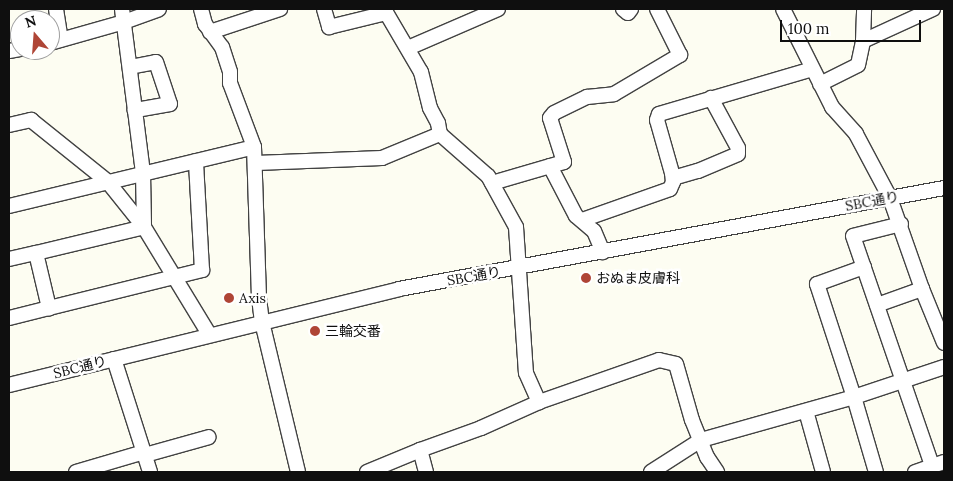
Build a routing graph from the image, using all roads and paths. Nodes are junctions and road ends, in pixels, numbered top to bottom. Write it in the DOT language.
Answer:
graph roads {
  1 [pos="159,9"];
  2 [pos="202,9"];
  3 [pos="280,9"];
  4 [pos="324,9"];
  5 [pos="498,9"];
  6 [pos="623,9"];
  7 [pos="631,9"];
  8 [pos="657,9"];
  9 [pos="782,9"];
  10 [pos="864,9"];
  11 [pos="933,9"];
  12 [pos="385,11"];
  13 [pos="123,15"];
  14 [pos="210,32"];
  15 [pos="60,40"];
  16 [pos="863,41"];
  17 [pos="408,48"];
  18 [pos="130,67"];
  19 [pos="813,69"];
  20 [pos="820,84"];
  21 [pos="711,98"];
  22 [pos="135,110"];
  23 [pos="9,126"];
  24 [pos="440,134"];
  25 [pos="254,147"];
  26 [pos="196,161"];
  27 [pos="256,164"];
  28 [pos="550,166"];
  29 [pos="143,173"];
  30 [pos="672,178"];
  31 [pos="108,182"];
  32 [pos="492,183"];
  33 [pos="944,188"];
  34 [pos="890,198"];
  35 [pos="9,206"];
  36 [pos="582,220"];
  37 [pos="901,224"];
  38 [pos="144,227"];
  39 [pos="602,252"];
  40 [pos="36,253"];
  41 [pos="9,259"];
  42 [pos="520,267"];
  43 [pos="864,268"];
  44 [pos="175,277"];
  45 [pos="922,289"];
  46 [pos="876,305"];
  47 [pos="50,308"];
  48 [pos="9,318"];
  49 [pos="262,322"];
  50 [pos="209,334"];
  51 [pos="944,343"];
  52 [pos="114,359"];
  53 [pos="944,367"];
  54 [pos="902,380"];
  55 [pos="9,385"];
  56 [pos="854,398"];
  57 [pos="539,402"];
  58 [pos="806,411"];
  59 [pos="209,437"];
  60 [pos="701,440"];
  61 [pos="420,450"];
  62 [pos="144,453"];
  63 [pos="938,464"];
  64 [pos="99,469"];
  65 [pos="76,472"];
  66 [pos="150,472"];
  67 [pos="298,472"];
  68 [pos="367,472"];
  69 [pos="426,472"];
  70 [pos="651,472"];
  71 [pos="717,472"];
  72 [pos="823,472"];
  73 [pos="876,472"];
  74 [pos="915,472"];
  1 -- 13 [label="street"];
  2 -- 14 [label="street"];
  3 -- 14 [label="street"];
  4 -- 12 [label="street"];
  5 -- 17 [label="street"];
  6 -- 7 [label="street"];
  8 -- 28 [label="street"];
  9 -- 19 [label="street"];
  10 -- 16 [label="street"];
  11 -- 16 [label="street"];
  12 -- 17 [label="street"];
  13 -- 15 [label="street"];
  13 -- 18 [label="street"];
  14 -- 25 [label="street"];
  16 -- 20 [label="street"];
  17 -- 24 [label="street"];
  18 -- 22 [label="street"];
  18 -- 22 [label="street"];
  19 -- 20 [label="street"];
  19 -- 21 [label="street"];
  20 -- 34 [label="street"];
  21 -- 30 [label="street"];
  21 -- 30 [label="street"];
  22 -- 29 [label="street"];
  23 -- 31 [label="street"];
  24 -- 27 [label="street"];
  24 -- 32 [label="street"];
  25 -- 26 [label="street"];
  25 -- 27 [label="street"];
  26 -- 29 [label="street"];
  26 -- 44 [label="street"];
  27 -- 49 [label="street"];
  28 -- 32 [label="street"];
  28 -- 36 [label="street"];
  29 -- 31 [label="street"];
  29 -- 38 [label="street"];
  30 -- 36 [label="street"];
  31 -- 35 [label="street"];
  31 -- 38 [label="street"];
  32 -- 42 [label="street"];
  33 -- 34 [label="street, SBC通り"];
  34 -- 37 [label="street"];
  34 -- 39 [label="street, SBC通り"];
  36 -- 39 [label="street"];
  37 -- 43 [label="street"];
  37 -- 45 [label="street"];
  38 -- 40 [label="street"];
  38 -- 44 [label="street"];
  39 -- 42 [label="street, SBC通り"];
  40 -- 41 [label="street"];
  40 -- 47 [label="street"];
  42 -- 49 [label="street, SBC通り"];
  42 -- 57 [label="street"];
  43 -- 46 [label="street"];
  43 -- 56 [label="street"];
  44 -- 47 [label="street"];
  44 -- 50 [label="street"];
  45 -- 46 [label="street"];
  45 -- 51 [label="street"];
  46 -- 54 [label="street"];
  47 -- 48 [label="street"];
  49 -- 50 [label="street, SBC通り"];
  49 -- 67 [label="street"];
  50 -- 52 [label="street, SBC通り"];
  52 -- 55 [label="street, SBC通り"];
  52 -- 62 [label="street"];
  53 -- 54 [label="street"];
  54 -- 56 [label="street"];
  54 -- 63 [label="street"];
  56 -- 58 [label="street"];
  56 -- 73 [label="street"];
  57 -- 60 [label="street"];
  57 -- 61 [label="street"];
  58 -- 60 [label="street"];
  58 -- 72 [label="street"];
  59 -- 62 [label="street"];
  60 -- 70 [label="street"];
  60 -- 71 [label="street"];
  61 -- 68 [label="street"];
  61 -- 69 [label="street"];
  62 -- 64 [label="street"];
  62 -- 66 [label="street"];
  63 -- 74 [label="street"];
  64 -- 65 [label="street"];
}
